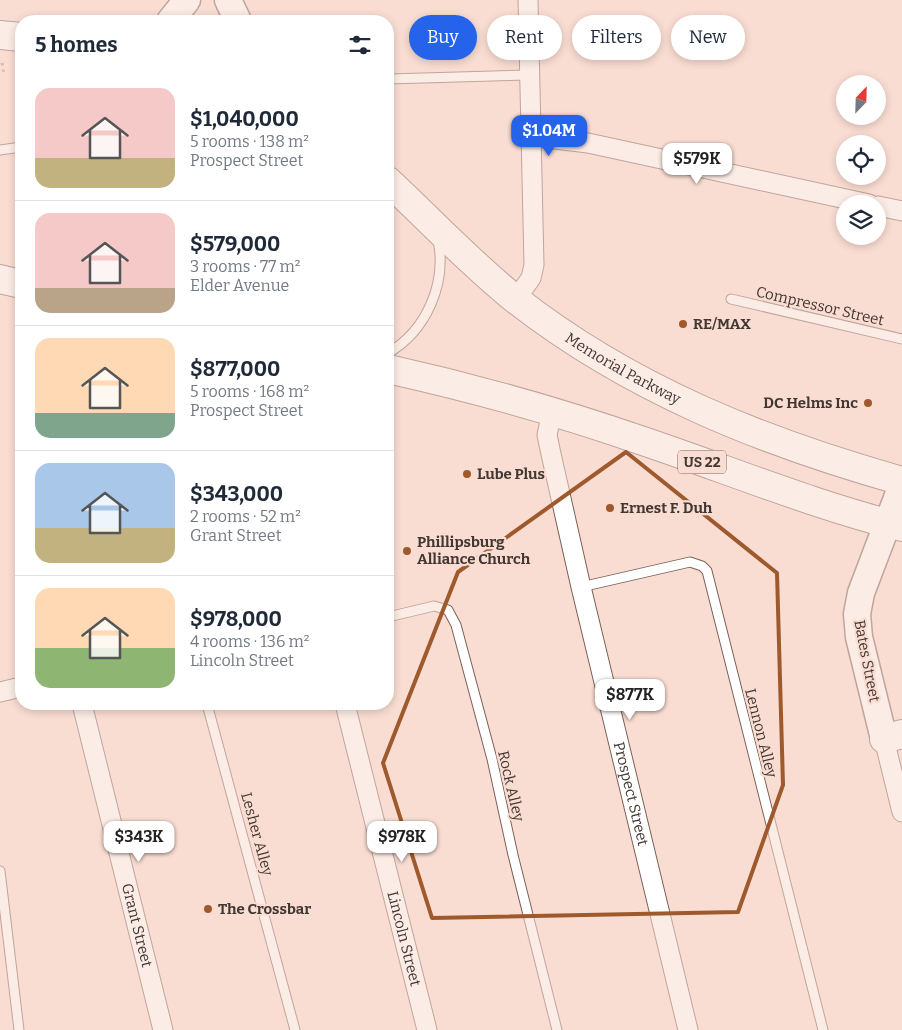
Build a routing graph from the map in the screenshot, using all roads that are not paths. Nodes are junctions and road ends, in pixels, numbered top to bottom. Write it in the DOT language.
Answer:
graph roads {
  1 [pos="187,0"];
  2 [pos="228,0"];
  3 [pos="528,0"];
  4 [pos="175,15"];
  5 [pos="235,15"];
  6 [pos="0,35"];
  7 [pos="15,36"];
  8 [pos="530,75"];
  9 [pos="394,79"];
  10 [pos="531,136"];
  11 [pos="15,148"];
  12 [pos="0,150"];
  13 [pos="394,187"];
  14 [pos="836,197"];
  15 [pos="886,208"];
  16 [pos="902,211"];
  17 [pos="436,226"];
  18 [pos="0,279"];
  19 [pos="15,283"];
  20 [pos="516,299"];
  21 [pos="731,299"];
  22 [pos="902,339"];
  23 [pos="394,350"];
  24 [pos="394,370"];
  25 [pos="552,412"];
  26 [pos="902,483"];
  27 [pos="896,526"];
  28 [pos="580,587"];
  29 [pos="394,616"];
  30 [pos="15,688"];
  31 [pos="0,692"];
  32 [pos="84,710"];
  33 [pos="209,710"];
  34 [pos="347,710"];
  35 [pos="893,737"];
  36 [pos="902,812"];
  37 [pos="0,871"];
  38 [pos="18,1030"];
  39 [pos="164,1030"];
  40 [pos="295,1030"];
  41 [pos="427,1030"];
  42 [pos="557,1030"];
  43 [pos="688,1030"];
  44 [pos="823,1030"];
  1 -- 4 [label="street"];
  2 -- 5 [label="street"];
  3 -- 8 [label="street"];
  6 -- 7 [label="highway"];
  8 -- 9 [label="lane"];
  8 -- 10 [label="street"];
  10 -- 14 [label="street"];
  10 -- 20 [label="street"];
  11 -- 12 [label="lane"];
  13 -- 17 [label="highway, Memorial Parkway"];
  15 -- 16 [label="street"];
  17 -- 20 [label="highway, Memorial Parkway"];
  17 -- 23 [label="lane"];
  18 -- 19 [label="highway"];
  20 -- 26 [label="highway, Memorial Parkway"];
  21 -- 22 [label="lane, Compressor Street"];
  24 -- 25 [label="highway, US 22"];
  25 -- 27 [label="highway, US 22"];
  25 -- 28 [label="street, Prospect Street"];
  26 -- 27 [label="street, Bates Street"];
  27 -- 35 [label="street, Bates Street"];
  28 -- 43 [label="street, Prospect Street"];
  28 -- 44 [label="lane, Lennon Alley"];
  29 -- 42 [label="lane, Rock Alley"];
  30 -- 31 [label="street"];
  32 -- 39 [label="street, Grant Street"];
  33 -- 40 [label="lane, Lesher Alley"];
  34 -- 41 [label="street, Lincoln Street"];
  35 -- 36 [label="street, Bates Street"];
  37 -- 38 [label="lane"];
}
